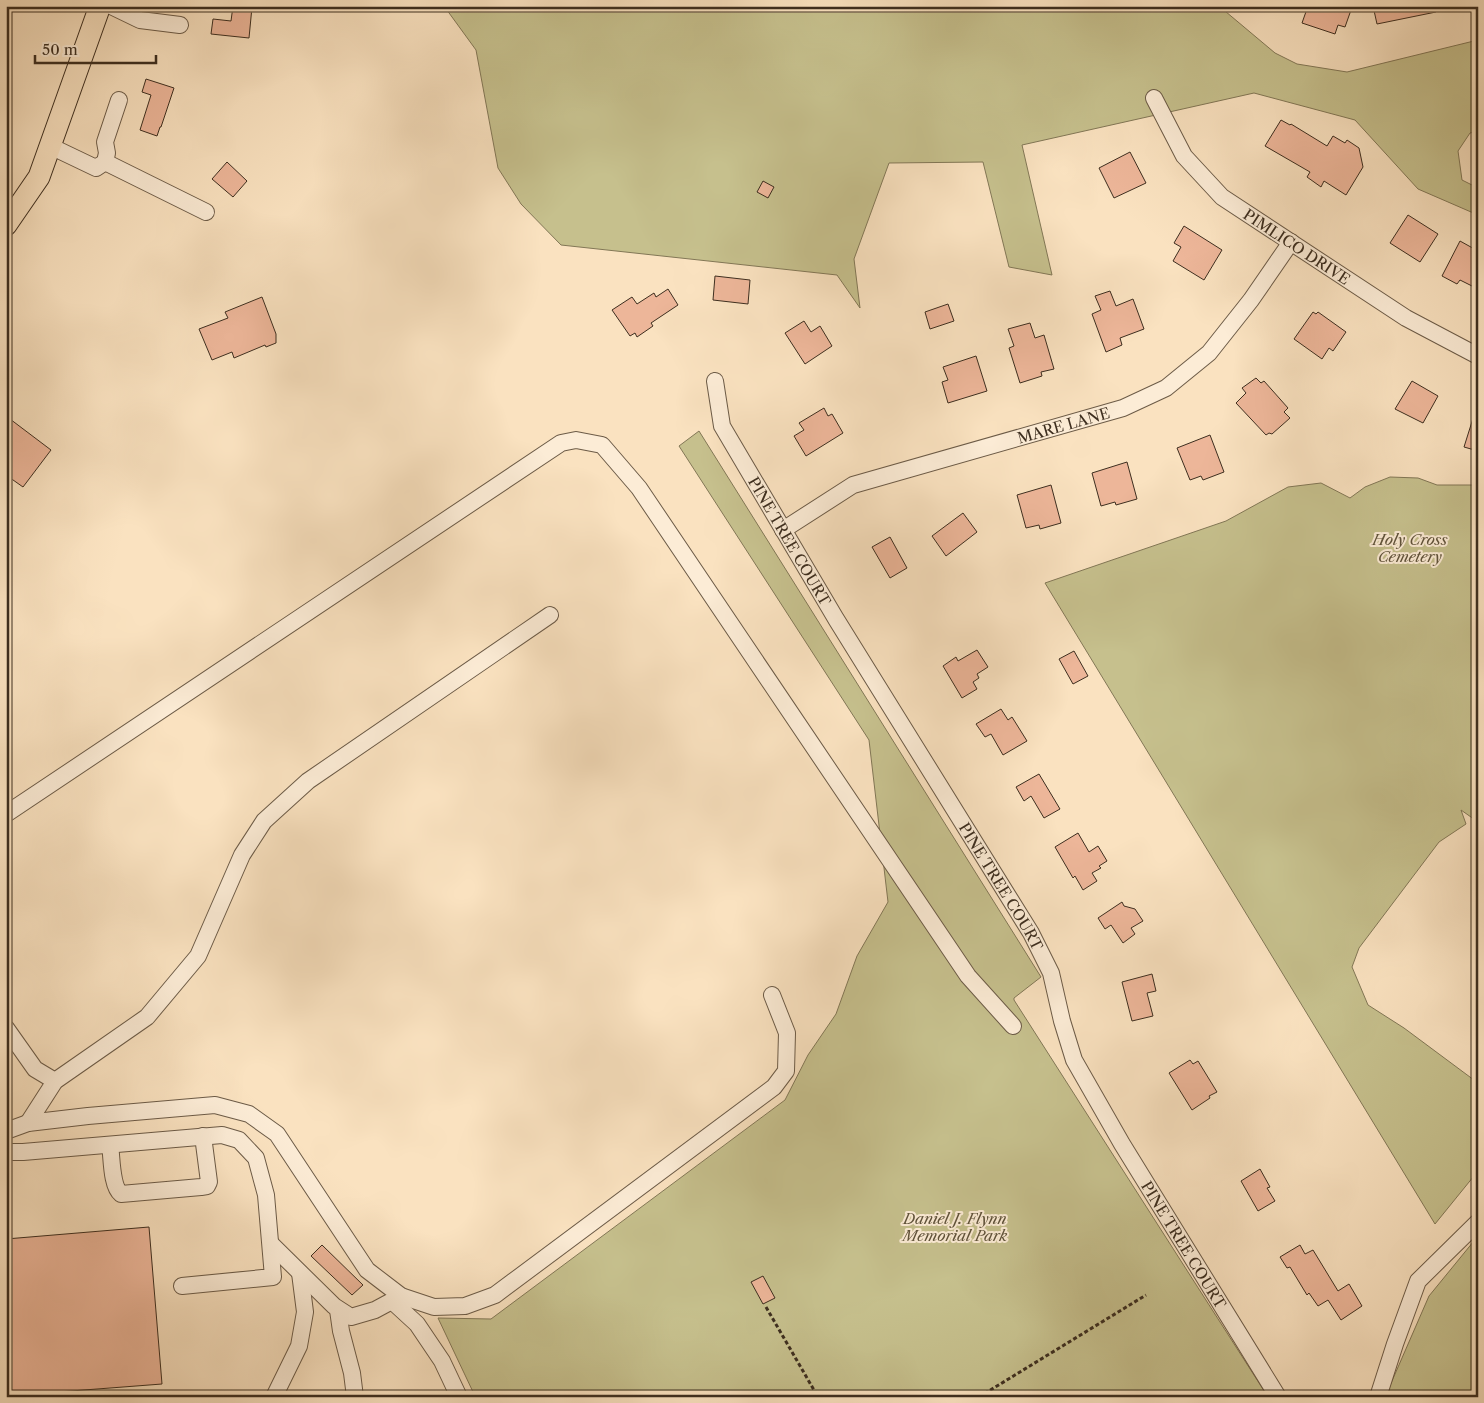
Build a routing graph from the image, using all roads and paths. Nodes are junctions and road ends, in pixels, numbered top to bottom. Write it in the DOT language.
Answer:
graph roads {
  1 [pos="100,6"];
  2 [pos="111,6"];
  3 [pos="180,25"];
  4 [pos="1154,98"];
  5 [pos="119,100"];
  6 [pos="50,146"];
  7 [pos="105,162"];
  8 [pos="206,212"];
  9 [pos="6,225"];
  10 [pos="1291,242"];
  11 [pos="1478,356"];
  12 [pos="715,381"];
  13 [pos="783,530"];
  14 [pos="550,615"];
  15 [pos="6,814"];
  16 [pos="772,995"];
  17 [pos="1013,1026"];
  18 [pos="6,1028"];
  19 [pos="55,1081"];
  20 [pos="28,1123"];
  21 [pos="6,1131"];
  22 [pos="203,1136"];
  23 [pos="110,1144"];
  24 [pos="6,1152"];
  25 [pos="1478,1222"];
  26 [pos="271,1244"];
  27 [pos="300,1273"];
  28 [pos="182,1286"];
  29 [pos="1146,1295"];
  30 [pos="397,1298"];
  31 [pos="766,1307"];
  32 [pos="338,1310"];
  33 [pos="274,1397"];
  34 [pos="355,1397"];
  35 [pos="459,1397"];
  36 [pos="818,1397"];
  37 [pos="979,1397"];
  38 [pos="1278,1397"];
  39 [pos="1378,1397"];
  1 -- 6 [label="main road"];
  2 -- 3 [label="street"];
  4 -- 10 [label="street, PIMLICO DRIVE"];
  5 -- 7 [label="street"];
  6 -- 7 [label="street"];
  6 -- 9 [label="main road"];
  7 -- 8 [label="street"];
  10 -- 11 [label="street, PIMLICO DRIVE"];
  10 -- 13 [label="street, MARE LANE"];
  12 -- 13 [label="street, PINE TREE COURT"];
  13 -- 38 [label="street, PINE TREE COURT"];
  14 -- 19 [label="street"];
  15 -- 17 [label="street"];
  16 -- 30 [label="street"];
  18 -- 19 [label="street"];
  19 -- 20 [label="street"];
  20 -- 21 [label="street"];
  20 -- 30 [label="street"];
  22 -- 23 [label="street"];
  22 -- 23 [label="street"];
  22 -- 26 [label="street"];
  23 -- 24 [label="street"];
  25 -- 39 [label="street"];
  26 -- 27 [label="street"];
  26 -- 28 [label="street"];
  27 -- 32 [label="street"];
  27 -- 33 [label="street"];
  29 -- 37 [label="path"];
  30 -- 32 [label="street"];
  30 -- 35 [label="street"];
  31 -- 36 [label="path"];
  32 -- 34 [label="street"];
}
